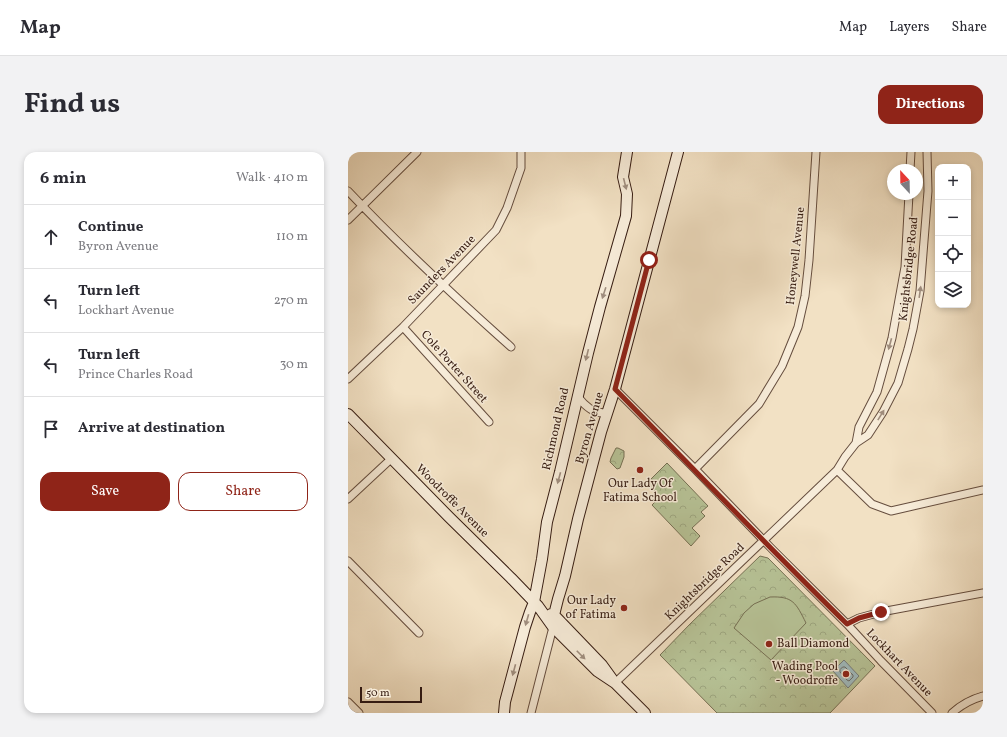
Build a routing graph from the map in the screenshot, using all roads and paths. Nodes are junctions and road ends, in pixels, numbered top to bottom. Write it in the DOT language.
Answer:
graph roads {
  1 [pos="417,152"];
  2 [pos="627,152"];
  3 [pos="678,152"];
  4 [pos="816,152"];
  5 [pos="911,152"];
  6 [pos="927,152"];
  7 [pos="521,155"];
  8 [pos="910,164"];
  9 [pos="348,191"];
  10 [pos="909,200"];
  11 [pos="362,206"];
  12 [pos="348,220"];
  13 [pos="443,285"];
  14 [pos="403,327"];
  15 [pos="512,347"];
  16 [pos="348,379"];
  17 [pos="615,389"];
  18 [pos="578,397"];
  19 [pos="608,412"];
  20 [pos="348,414"];
  21 [pos="489,422"];
  22 [pos="856,443"];
  23 [pos="392,458"];
  24 [pos="694,469"];
  25 [pos="837,470"];
  26 [pos="982,488"];
  27 [pos="348,499"];
  28 [pos="763,541"];
  29 [pos="348,560"];
  30 [pos="983,593"];
  31 [pos="536,604"];
  32 [pos="552,622"];
  33 [pos="847,624"];
  34 [pos="420,633"];
  35 [pos="615,683"];
  36 [pos="983,696"];
  37 [pos="348,702"];
  38 [pos="359,713"];
  39 [pos="504,713"];
  40 [pos="531,713"];
  41 [pos="645,713"];
  42 [pos="932,713"];
  43 [pos="952,713"];
  1 -- 11 [label="street"];
  2 -- 18 [label="main road, Richmond Road, one-way"];
  3 -- 17 [label="main road, Byron Avenue"];
  4 -- 24 [label="street, Honeywell Avenue"];
  5 -- 8 [label="street"];
  22 -- 6 [label="street, Knightsbridge Road, one-way"];
  7 -- 13 [label="street, Saunders Avenue"];
  9 -- 11 [label="street"];
  10 -- 22 [label="street, Knightsbridge Road, one-way"];
  11 -- 12 [label="street"];
  11 -- 13 [label="street"];
  13 -- 14 [label="street, Saunders Avenue"];
  13 -- 15 [label="street"];
  14 -- 16 [label="street, Saunders Avenue"];
  14 -- 21 [label="street, Cole Porter Street"];
  17 -- 19 [label="main road, Byron Avenue"];
  17 -- 24 [label="street, Lockhart Avenue"];
  18 -- 19 [label="street"];
  18 -- 31 [label="main road, Richmond Road, one-way"];
  19 -- 32 [label="main road, Byron Avenue"];
  20 -- 23 [label="main road, Woodroffe Avenue"];
  22 -- 25 [label="street, Knightsbridge Road"];
  23 -- 27 [label="street"];
  23 -- 31 [label="main road, Woodroffe Avenue"];
  24 -- 28 [label="street, Lockhart Avenue"];
  25 -- 26 [label="street"];
  25 -- 28 [label="street, Knightsbridge Road"];
  28 -- 33 [label="street, Lockhart Avenue"];
  28 -- 35 [label="street, Knightsbridge Road"];
  29 -- 34 [label="street"];
  30 -- 33 [label="street"];
  31 -- 32 [label="main road, Woodroffe Avenue"];
  31 -- 39 [label="main road, Richmond Road, one-way"];
  32 -- 35 [label="main road, Woodroffe Avenue"];
  32 -- 40 [label="street, Byron Avenue"];
  33 -- 42 [label="street, Lockhart Avenue"];
  35 -- 41 [label="main road, Woodroffe Avenue"];
  36 -- 43 [label="street"];
  37 -- 38 [label="street"];
}
